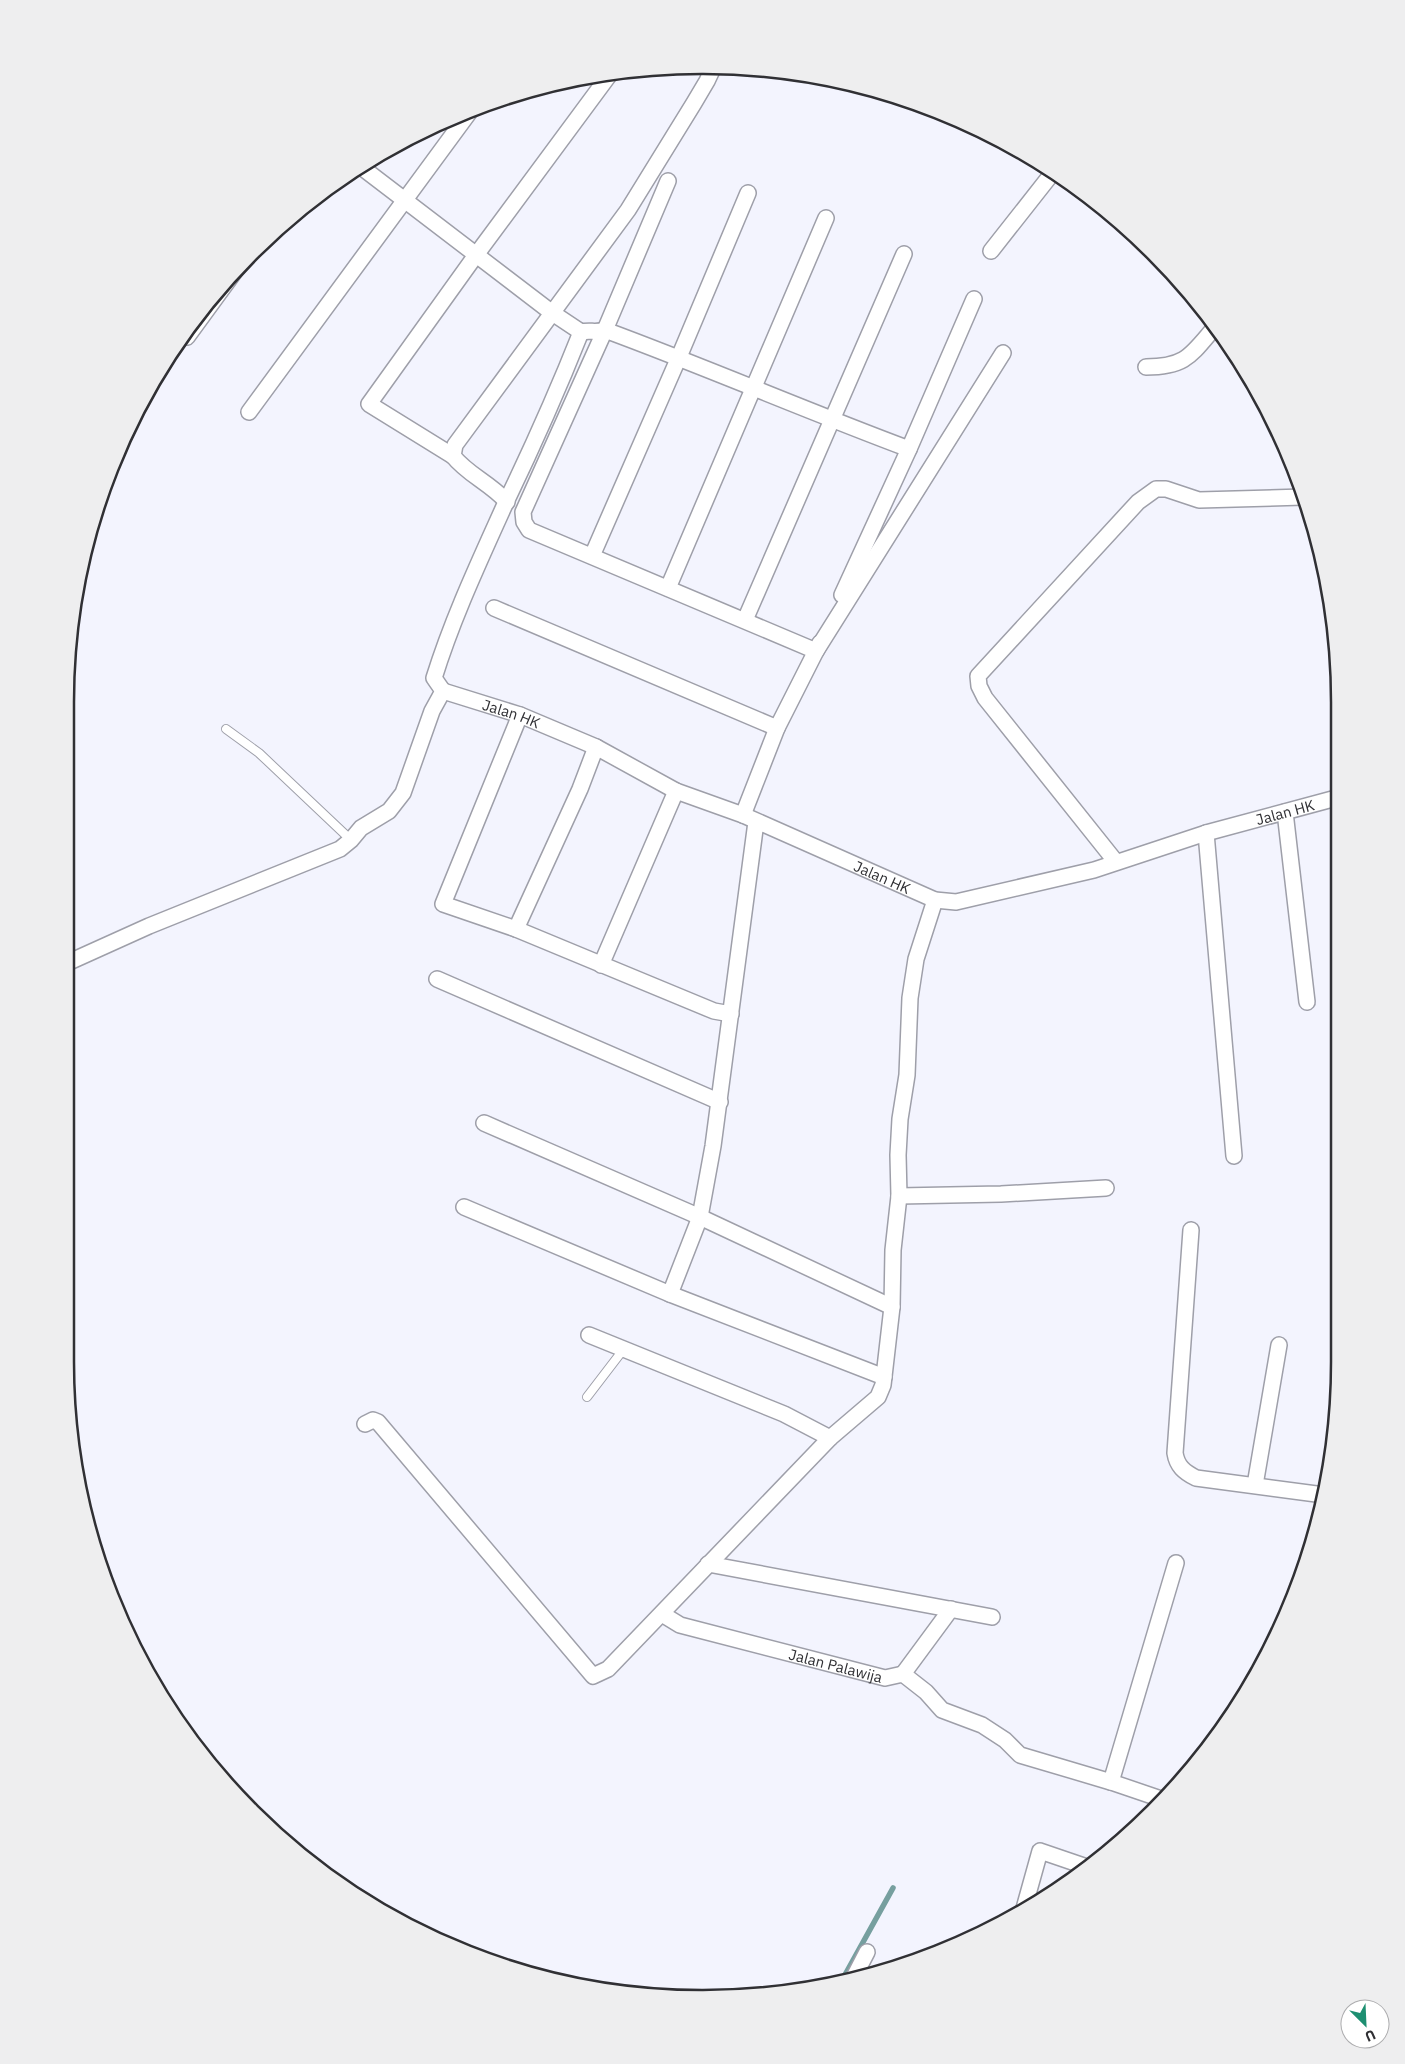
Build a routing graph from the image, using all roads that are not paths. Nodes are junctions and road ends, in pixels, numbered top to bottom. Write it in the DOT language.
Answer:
graph roads {
  1 [pos="710,74"];
  2 [pos="604,82"];
  3 [pos="462,122"];
  4 [pos="367,171"];
  5 [pos="1049,178"];
  6 [pos="668,181"];
  7 [pos="748,194"];
  8 [pos="404,199"];
  9 [pos="826,218"];
  10 [pos="991,252"];
  11 [pos="904,254"];
  12 [pos="476,255"];
  13 [pos="974,299"];
  14 [pos="551,312"];
  15 [pos="605,330"];
  16 [pos="580,332"];
  17 [pos="1210,333"];
  18 [pos="1003,353"];
  19 [pos="679,357"];
  20 [pos="1146,367"];
  21 [pos="753,388"];
  22 [pos="249,412"];
  23 [pos="831,420"];
  24 [pos="909,449"];
  25 [pos="453,456"];
  26 [pos="1297,497"];
  27 [pos="507,502"];
  28 [pos="592,556"];
  29 [pos="668,588"];
  30 [pos="494,608"];
  31 [pos="745,620"];
  32 [pos="816,651"];
  33 [pos="443,691"];
  34 [pos="520,715"];
  35 [pos="226,728"];
  36 [pos="776,728"];
  37 [pos="596,747"];
  38 [pos="676,791"];
  39 [pos="1331,799"];
  40 [pos="1285,812"];
  41 [pos="749,818"];
  42 [pos="1206,833"];
  43 [pos="351,840"];
  44 [pos="1116,862"];
  45 [pos="935,900"];
  46 [pos="516,930"];
  47 [pos="74,960"];
  48 [pos="601,965"];
  49 [pos="437,979"];
  50 [pos="1307,1002"];
  51 [pos="731,1014"];
  52 [pos="720,1102"];
  53 [pos="484,1123"];
  54 [pos="1234,1156"];
  55 [pos="1106,1188"];
  56 [pos="899,1196"];
  57 [pos="464,1207"];
  58 [pos="700,1217"];
  59 [pos="1191,1230"];
  60 [pos="670,1294"];
  61 [pos="892,1307"];
  62 [pos="589,1335"];
  63 [pos="1279,1345"];
  64 [pos="623,1350"];
  65 [pos="884,1377"];
  66 [pos="587,1397"];
  67 [pos="365,1424"];
  68 [pos="830,1438"];
  69 [pos="1255,1485"];
  70 [pos="1317,1494"];
  71 [pos="1176,1563"];
  72 [pos="708,1564"];
  73 [pos="951,1609"];
  74 [pos="662,1614"];
  75 [pos="992,1617"];
  76 [pos="903,1674"];
  77 [pos="1111,1782"];
  78 [pos="1155,1797"];
  79 [pos="1079,1864"];
  80 [pos="1026,1900"];
  81 [pos="867,1952"];
  82 [pos="857,1971"];
  1 -- 14 [label="street"];
  2 -- 12 [label="street"];
  3 -- 8 [label="street"];
  4 -- 8 [label="street"];
  5 -- 10 [label="street"];
  6 -- 15 [label="street"];
  7 -- 19 [label="street"];
  8 -- 12 [label="street"];
  8 -- 22 [label="street"];
  9 -- 21 [label="street"];
  11 -- 23 [label="street"];
  12 -- 14 [label="street"];
  12 -- 25 [label="street"];
  13 -- 24 [label="street"];
  14 -- 16 [label="street"];
  14 -- 25 [label="street"];
  15 -- 16 [label="street"];
  15 -- 19 [label="street"];
  15 -- 28 [label="street"];
  16 -- 27 [label="street"];
  17 -- 20 [label="street"];
  18 -- 32 [label="street"];
  19 -- 21 [label="street"];
  19 -- 28 [label="street"];
  21 -- 23 [label="street"];
  21 -- 29 [label="street"];
  23 -- 24 [label="street"];
  23 -- 31 [label="street"];
  24 -- 32 [label="street"];
  25 -- 27 [label="street"];
  26 -- 44 [label="street"];
  27 -- 33 [label="street"];
  28 -- 29 [label="street"];
  29 -- 31 [label="street"];
  30 -- 36 [label="street"];
  31 -- 32 [label="street"];
  32 -- 36 [label="street"];
  33 -- 34 [label="street, Jalan HK"];
  33 -- 43 [label="street"];
  34 -- 37 [label="street, Jalan HK"];
  34 -- 46 [label="street"];
  35 -- 43 [label="lane"];
  36 -- 41 [label="street"];
  37 -- 38 [label="street, Jalan HK"];
  37 -- 46 [label="street"];
  38 -- 41 [label="street, Jalan HK"];
  38 -- 48 [label="street"];
  39 -- 40 [label="street, Jalan HK"];
  40 -- 42 [label="street, Jalan HK"];
  40 -- 50 [label="street"];
  41 -- 45 [label="street, Jalan HK"];
  41 -- 51 [label="street"];
  42 -- 44 [label="street, Jalan HK"];
  42 -- 54 [label="street"];
  43 -- 47 [label="street"];
  44 -- 45 [label="street, Jalan HK"];
  45 -- 56 [label="street"];
  46 -- 48 [label="street"];
  48 -- 51 [label="street"];
  49 -- 52 [label="street"];
  51 -- 52 [label="street"];
  52 -- 58 [label="street"];
  53 -- 58 [label="street"];
  55 -- 56 [label="street"];
  56 -- 61 [label="street"];
  57 -- 60 [label="street"];
  58 -- 60 [label="street"];
  58 -- 61 [label="street"];
  59 -- 69 [label="street"];
  60 -- 65 [label="street"];
  61 -- 65 [label="street"];
  62 -- 64 [label="street"];
  63 -- 69 [label="street"];
  64 -- 66 [label="lane"];
  64 -- 68 [label="street"];
  65 -- 68 [label="street"];
  67 -- 74 [label="street"];
  68 -- 72 [label="street"];
  69 -- 70 [label="street"];
  71 -- 77 [label="street"];
  72 -- 73 [label="street"];
  72 -- 74 [label="street"];
  73 -- 75 [label="street"];
  73 -- 76 [label="street"];
  74 -- 76 [label="street, Jalan Palawija"];
  76 -- 77 [label="street, Jalan Palawija"];
  77 -- 78 [label="street, Jalan Palawija"];
  79 -- 80 [label="street"];
  81 -- 82 [label="street"];
}
